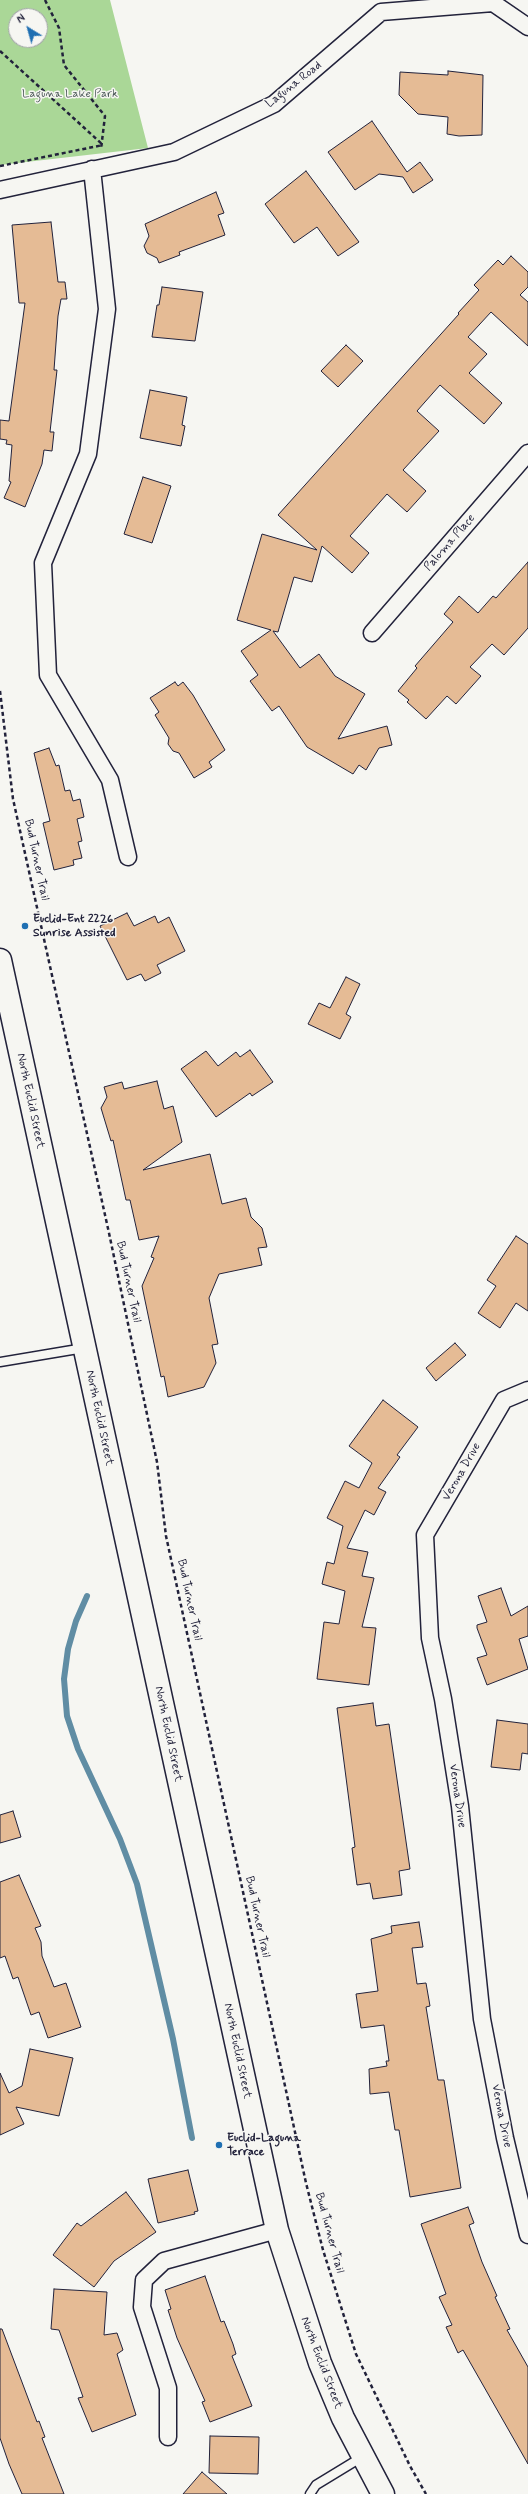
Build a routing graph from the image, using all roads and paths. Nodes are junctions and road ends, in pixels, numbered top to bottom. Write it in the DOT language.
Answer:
graph roads {
  1 [pos="46,0"];
  2 [pos="528,27"];
  3 [pos="0,51"];
  4 [pos="103,145"];
  5 [pos="0,166"];
  6 [pos="92,169"];
  7 [pos="0,190"];
  8 [pos="528,452"];
  9 [pos="372,633"];
  10 [pos="0,691"];
  11 [pos="128,857"];
  12 [pos="0,960"];
  13 [pos="84,1348"];
  14 [pos="0,1362"];
  15 [pos="528,1390"];
  16 [pos="277,2230"];
  17 [pos="528,2235"];
  18 [pos="168,2437"];
  19 [pos="362,2457"];
  20 [pos="310,2494"];
  21 [pos="383,2494"];
  22 [pos="426,2494"];
  1 -- 4 [label="path"];
  2 -- 6 [label="street, Laguna Road"];
  3 -- 4 [label="path"];
  4 -- 5 [label="path"];
  4 -- 6 [label="path"];
  6 -- 7 [label="street, Laguna Road"];
  6 -- 11 [label="street"];
  8 -- 9 [label="street, Paloma Place"];
  10 -- 22 [label="path, Bud Turner Trail"];
  12 -- 13 [label="main road, North Euclid Street"];
  13 -- 14 [label="lane"];
  13 -- 16 [label="main road, North Euclid Street"];
  15 -- 17 [label="street, Verona Drive"];
  16 -- 18 [label="street"];
  16 -- 19 [label="main road, North Euclid Street"];
  19 -- 20 [label="lane"];
  19 -- 21 [label="main road, North Euclid Street"];
}
